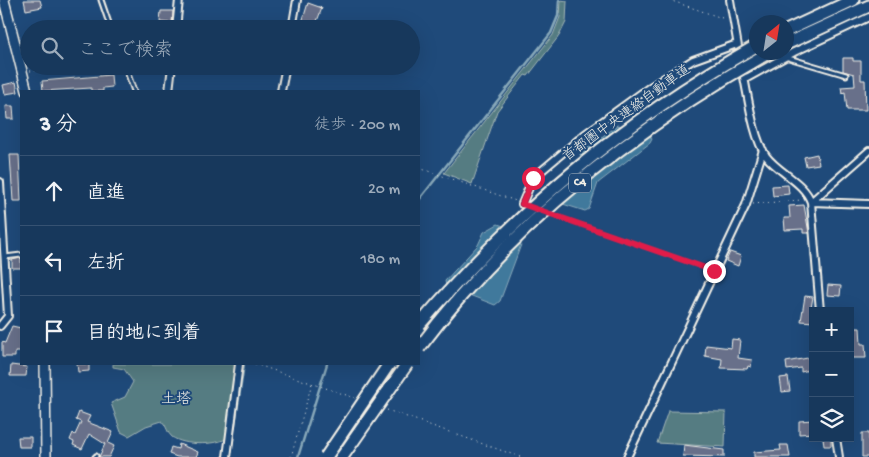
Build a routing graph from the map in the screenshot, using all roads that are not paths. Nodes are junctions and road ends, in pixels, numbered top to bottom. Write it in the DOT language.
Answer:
graph roads {
  1 [pos="4,0"];
  2 [pos="101,0"];
  3 [pos="179,0"];
  4 [pos="297,0"];
  5 [pos="730,0"];
  6 [pos="853,0"];
  7 [pos="869,6"];
  8 [pos="869,17"];
  9 [pos="108,20"];
  10 [pos="177,20"];
  11 [pos="294,20"];
  12 [pos="794,27"];
  13 [pos="794,40"];
  14 [pos="736,44"];
  15 [pos="749,50"];
  16 [pos="794,53"];
  17 [pos="756,60"];
  18 [pos="779,60"];
  19 [pos="794,60"];
  20 [pos="20,63"];
  21 [pos="23,75"];
  22 [pos="128,75"];
  23 [pos="171,75"];
  24 [pos="284,75"];
  25 [pos="846,75"];
  26 [pos="744,79"];
  27 [pos="27,90"];
  28 [pos="134,90"];
  29 [pos="169,90"];
  30 [pos="281,90"];
  31 [pos="763,150"];
  32 [pos="869,151"];
  33 [pos="0,182"];
  34 [pos="811,202"];
  35 [pos="522,204"];
  36 [pos="869,204"];
  37 [pos="20,255"];
  38 [pos="5,257"];
  39 [pos="820,307"];
  40 [pos="420,324"];
  41 [pos="0,326"];
  42 [pos="420,347"];
  43 [pos="45,365"];
  44 [pos="239,365"];
  45 [pos="388,365"];
  46 [pos="406,365"];
  47 [pos="837,442"];
  48 [pos="46,457"];
  49 [pos="226,457"];
  50 [pos="326,457"];
  51 [pos="342,457"];
  52 [pos="627,457"];
  53 [pos="839,457"];
  1 -- 20 [label="main road"];
  2 -- 9 [label="lane"];
  3 -- 10 [label="street"];
  4 -- 11 [label="street"];
  5 -- 14 [label="street"];
  6 -- 12 [label="highway"];
  7 -- 13 [label="highway"];
  8 -- 16 [label="street"];
  14 -- 26 [label="street"];
  14 -- 35 [label="street"];
  15 -- 40 [label="highway, 首都圏中央連絡自動車道 / C4, bridge"];
  17 -- 42 [label="highway, 首都圏中央連絡自動車道 / C4, bridge"];
  18 -- 26 [label="street"];
  19 -- 25 [label="lane"];
  21 -- 27 [label="main road"];
  22 -- 28 [label="lane"];
  23 -- 29 [label="street"];
  24 -- 30 [label="street"];
  26 -- 31 [label="street"];
  31 -- 34 [label="street"];
  31 -- 52 [label="street"];
  32 -- 34 [label="street"];
  33 -- 38 [label="street"];
  34 -- 36 [label="street"];
  34 -- 39 [label="street"];
  37 -- 38 [label="lane"];
  38 -- 41 [label="street"];
  43 -- 48 [label="main road"];
  44 -- 49 [label="street"];
  45 -- 50 [label="highway, bridge"];
  46 -- 51 [label="highway, bridge"];
  47 -- 53 [label="street"];
}
